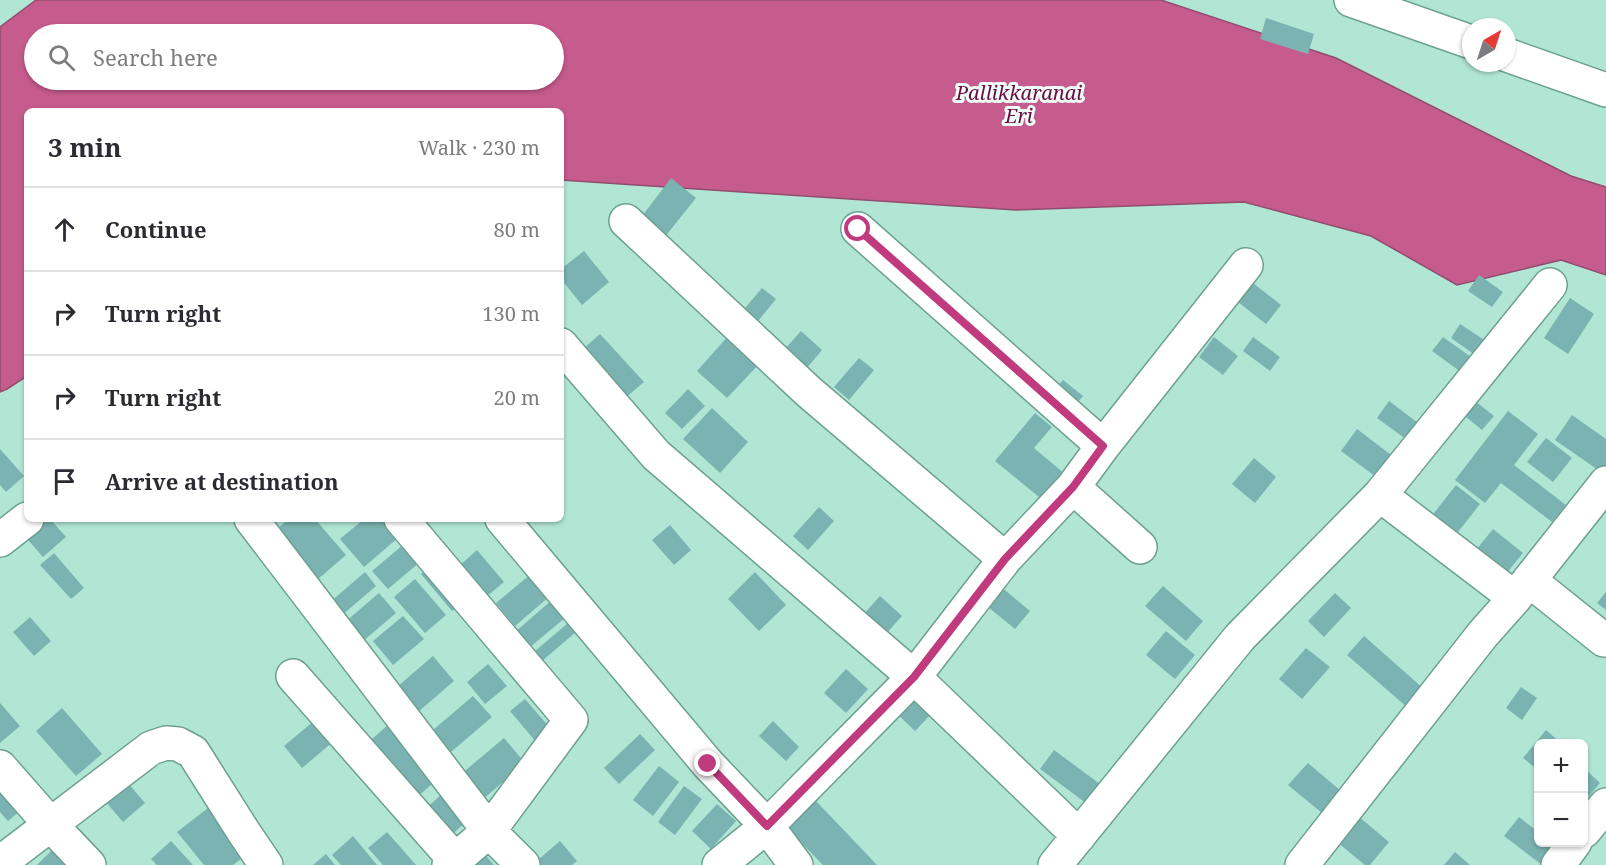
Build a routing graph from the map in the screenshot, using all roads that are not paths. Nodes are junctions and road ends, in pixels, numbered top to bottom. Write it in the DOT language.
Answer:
graph roads {
  1 [pos="1351,0"];
  2 [pos="1462,39"];
  3 [pos="1516,58"];
  4 [pos="1606,90"];
  5 [pos="626,221"];
  6 [pos="858,229"];
  7 [pos="1246,265"];
  8 [pos="1550,285"];
  9 [pos="564,348"];
  10 [pos="1103,446"];
  11 [pos="1606,483"];
  12 [pos="1073,487"];
  13 [pos="1380,495"];
  14 [pos="24,521"];
  15 [pos="253,522"];
  16 [pos="403,522"];
  17 [pos="505,522"];
  18 [pos="0,540"];
  19 [pos="1140,548"];
  20 [pos="1005,559"];
  21 [pos="1522,589"];
  22 [pos="1604,640"];
  23 [pos="293,676"];
  24 [pos="914,677"];
  25 [pos="0,767"];
  26 [pos="1606,805"];
  27 [pos="50,824"];
  28 [pos="767,826"];
  29 [pos="1588,826"];
  30 [pos="489,831"];
  31 [pos="1079,836"];
  32 [pos="1572,847"];
  33 [pos="452,862"];
  34 [pos="0,863"];
  35 [pos="90,865"];
  36 [pos="266,865"];
  37 [pos="523,865"];
  38 [pos="718,865"];
  39 [pos="796,865"];
  40 [pos="1055,865"];
  41 [pos="1302,865"];
  42 [pos="1558,865"];
  1 -- 2 [label="street"];
  3 -- 4 [label="street"];
  5 -- 20 [label="street"];
  6 -- 10 [label="street"];
  7 -- 10 [label="street"];
  8 -- 13 [label="street"];
  9 -- 24 [label="street"];
  10 -- 12 [label="street"];
  11 -- 21 [label="street"];
  12 -- 19 [label="street"];
  12 -- 20 [label="street"];
  13 -- 21 [label="street"];
  13 -- 31 [label="street"];
  14 -- 18 [label="street"];
  15 -- 30 [label="street"];
  16 -- 30 [label="street"];
  17 -- 28 [label="street"];
  20 -- 24 [label="street"];
  21 -- 22 [label="street"];
  21 -- 41 [label="street"];
  23 -- 33 [label="street"];
  24 -- 28 [label="street"];
  24 -- 31 [label="street"];
  25 -- 27 [label="street"];
  26 -- 29 [label="street"];
  27 -- 34 [label="street"];
  27 -- 35 [label="street"];
  27 -- 36 [label="street"];
  28 -- 38 [label="street"];
  28 -- 39 [label="street"];
  30 -- 33 [label="street"];
  30 -- 37 [label="street"];
  31 -- 40 [label="street"];
  32 -- 42 [label="street"];
}
